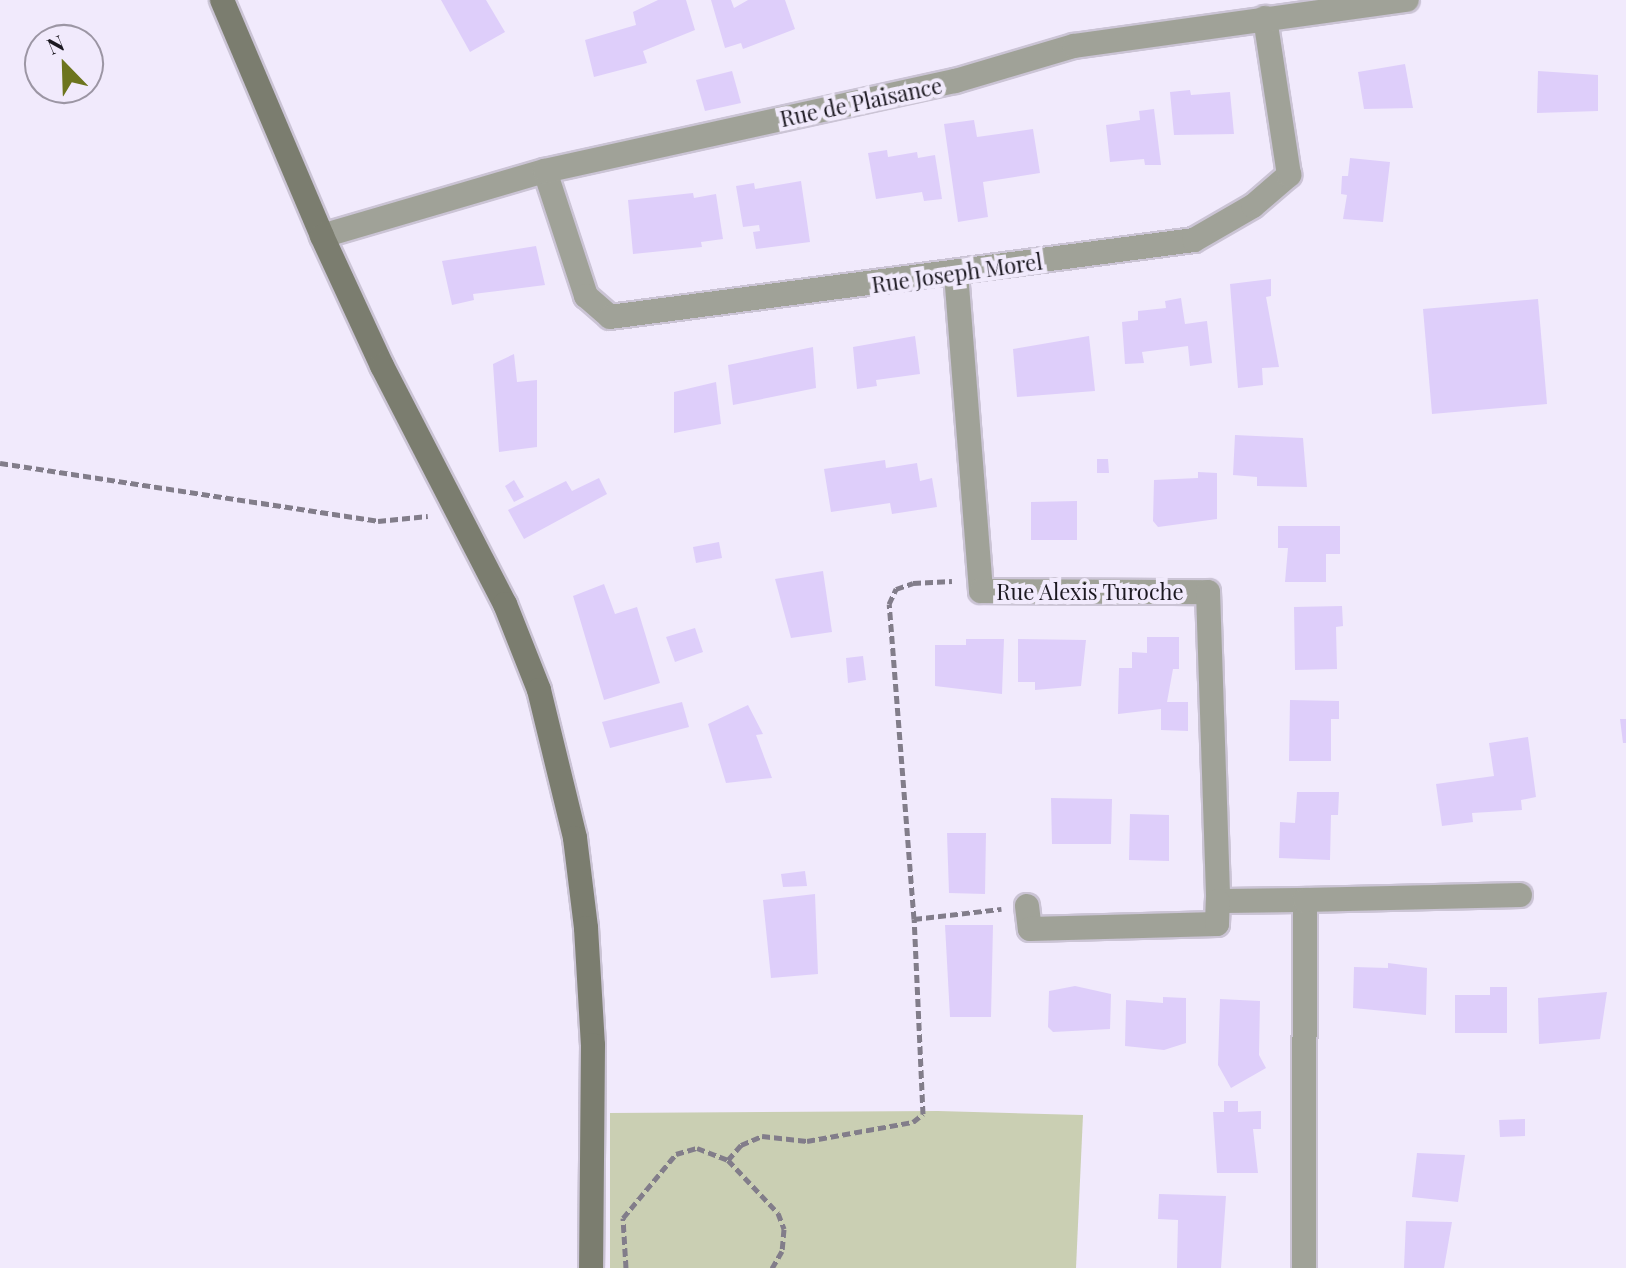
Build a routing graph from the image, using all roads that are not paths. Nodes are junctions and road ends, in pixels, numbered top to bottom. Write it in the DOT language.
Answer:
graph roads {
  1 [pos="222,0"];
  2 [pos="1407,0"];
  3 [pos="1265,18"];
  4 [pos="545,171"];
  5 [pos="322,236"];
  6 [pos="956,273"];
  7 [pos="1520,895"];
  8 [pos="1305,900"];
  9 [pos="1218,901"];
  10 [pos="1027,906"];
  11 [pos="591,1268"];
  12 [pos="1304,1268"];
  1 -- 5 [label="main road"];
  2 -- 3 [label="street, Rue de Plaisance"];
  3 -- 4 [label="street, Rue de Plaisance"];
  3 -- 6 [label="street, Rue Joseph Morel"];
  4 -- 5 [label="street, Rue de Plaisance"];
  4 -- 6 [label="street, Rue Joseph Morel"];
  5 -- 11 [label="main road"];
  6 -- 9 [label="street, Rue Alexis Turoche"];
  7 -- 8 [label="street"];
  8 -- 9 [label="street"];
  8 -- 12 [label="street"];
  9 -- 10 [label="street"];
}
